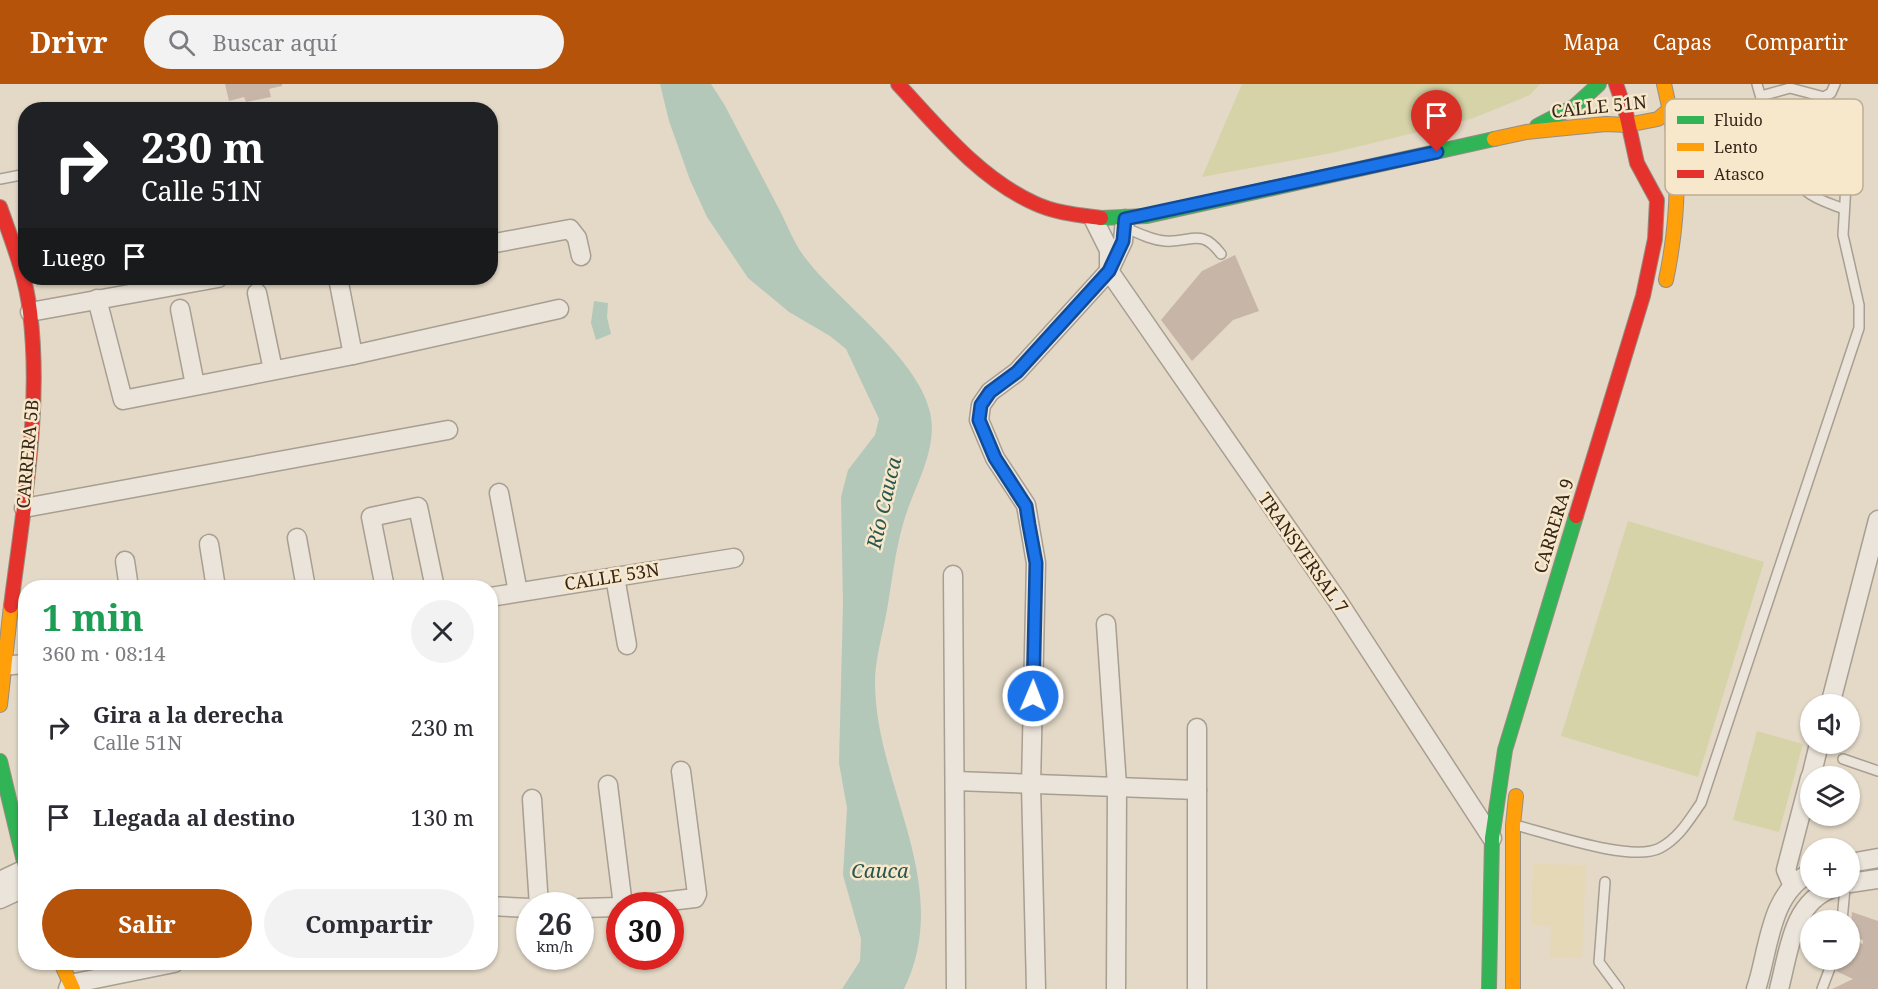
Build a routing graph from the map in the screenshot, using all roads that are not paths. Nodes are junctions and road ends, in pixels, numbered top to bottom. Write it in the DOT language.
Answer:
graph roads {
  1 [pos="898,84"];
  2 [pos="1616,84"];
  3 [pos="1664,84"];
  4 [pos="1757,84"];
  5 [pos="1835,84"];
  6 [pos="1761,96"];
  7 [pos="1668,99"];
  8 [pos="1762,99"];
  9 [pos="1600,102"];
  10 [pos="1665,113"];
  11 [pos="1627,125"];
  12 [pos="1526,132"];
  13 [pos="18,176"];
  14 [pos="0,180"];
  15 [pos="1678,195"];
  16 [pos="1815,195"];
  17 [pos="1845,195"];
  18 [pos="0,207"];
  19 [pos="1844,208"];
  20 [pos="1094,220"];
  21 [pos="1125,223"];
  22 [pos="498,242"];
  23 [pos="1221,254"];
  24 [pos="581,256"];
  25 [pos="18,259"];
  26 [pos="1109,271"];
  27 [pos="25,285"];
  28 [pos="178,285"];
  29 [pos="339,285"];
  30 [pos="1663,292"];
  31 [pos="257,293"];
  32 [pos="97,299"];
  33 [pos="180,309"];
  34 [pos="559,309"];
  35 [pos="30,312"];
  36 [pos="353,355"];
  37 [pos="273,370"];
  38 [pos="195,385"];
  39 [pos="448,430"];
  40 [pos="499,493"];
  41 [pos="24,508"];
  42 [pos="1878,520"];
  43 [pos="297,538"];
  44 [pos="209,544"];
  45 [pos="734,558"];
  46 [pos="125,561"];
  47 [pos="953,575"];
  48 [pos="615,577"];
  49 [pos="128,580"];
  50 [pos="215,580"];
  51 [pos="305,580"];
  52 [pos="383,580"];
  53 [pos="433,580"];
  54 [pos="518,592"];
  55 [pos="498,596"];
  56 [pos="1106,624"];
  57 [pos="627,645"];
  58 [pos="18,665"];
  59 [pos="2,666"];
  60 [pos="1833,694"];
  61 [pos="0,705"];
  62 [pos="1197,728"];
  63 [pos="1843,759"];
  64 [pos="0,761"];
  65 [pos="681,771"];
  66 [pos="1878,771"];
  67 [pos="956,781"];
  68 [pos="1518,781"];
  69 [pos="608,785"];
  70 [pos="1031,785"];
  71 [pos="1117,786"];
  72 [pos="1197,790"];
  73 [pos="532,799"];
  74 [pos="1800,818"];
  75 [pos="1513,825"];
  76 [pos="1492,838"];
  77 [pos="18,839"];
  78 [pos="1878,858"];
  79 [pos="1860,861"];
  80 [pos="18,872"];
  81 [pos="1878,879"];
  82 [pos="0,881"];
  83 [pos="1800,881"];
  84 [pos="1605,882"];
  85 [pos="1860,882"];
  86 [pos="1793,886"];
  87 [pos="18,890"];
  88 [pos="539,892"];
  89 [pos="621,892"];
  90 [pos="1814,898"];
  91 [pos="0,899"];
  92 [pos="684,899"];
  93 [pos="498,906"];
  94 [pos="516,907"];
  95 [pos="64,970"];
  96 [pos="144,970"];
  97 [pos="1829,970"];
  98 [pos="70,987"];
  99 [pos="956,989"];
  100 [pos="1036,989"];
  101 [pos="1116,989"];
  102 [pos="1197,989"];
  103 [pos="1488,989"];
  104 [pos="1513,989"];
  105 [pos="1619,989"];
  106 [pos="1756,989"];
  107 [pos="1779,989"];
  108 [pos="1822,989"];
  1 -- 20 [label="main road, CALLE 51N"];
  2 -- 11 [label="main road, CARRERA 9"];
  3 -- 7 [label="main road"];
  4 -- 6 [label="lane"];
  5 -- 6 [label="lane"];
  6 -- 8 [label="lane"];
  9 -- 11 [label="main road, CALLE 51N"];
  9 -- 12 [label="main road, CALLE 51N"];
  9 -- 12 [label="main road, CALLE 51N"];
  10 -- 11 [label="main road, CALLE 51N"];
  11 -- 76 [label="main road, CARRERA 9"];
  12 -- 21 [label="main road, CALLE 51N"];
  13 -- 14 [label="lane"];
  15 -- 30 [label="main road"];
  16 -- 19 [label="lane"];
  17 -- 19 [label="lane"];
  18 -- 25 [label="main road, CARRERA 5B"];
  19 -- 75 [label="lane"];
  20 -- 21 [label="main road, CALLE 51N"];
  20 -- 26 [label="street"];
  21 -- 23 [label="lane"];
  21 -- 26 [label="street"];
  22 -- 24 [label="street"];
  26 -- 70 [label="street"];
  26 -- 76 [label="street, TRANSVERSAL 7"];
  27 -- 35 [label="main road, CARRERA 5B"];
  28 -- 32 [label="street"];
  29 -- 36 [label="street"];
  31 -- 37 [label="street"];
  32 -- 35 [label="street"];
  32 -- 38 [label="street"];
  33 -- 38 [label="street"];
  34 -- 36 [label="street"];
  35 -- 41 [label="main road, CARRERA 5B"];
  36 -- 37 [label="street"];
  37 -- 38 [label="street"];
  39 -- 41 [label="street"];
  40 -- 54 [label="street"];
  41 -- 59 [label="main road, CARRERA 5B"];
  42 -- 60 [label="street"];
  43 -- 51 [label="street"];
  44 -- 50 [label="street"];
  45 -- 48 [label="street, CALLE 53N"];
  46 -- 49 [label="street"];
  47 -- 67 [label="street"];
  48 -- 54 [label="street, CALLE 53N"];
  48 -- 57 [label="street"];
  52 -- 53 [label="street"];
  54 -- 55 [label="street, CALLE 53N"];
  56 -- 71 [label="street"];
  58 -- 59 [label="street"];
  59 -- 61 [label="main road, CARRERA 5B"];
  62 -- 72 [label="street"];
  63 -- 66 [label="lane"];
  64 -- 77 [label="main road"];
  65 -- 92 [label="street"];
  67 -- 70 [label="street"];
  67 -- 99 [label="street"];
  68 -- 75 [label="main road"];
  69 -- 89 [label="street"];
  70 -- 71 [label="street"];
  70 -- 100 [label="street"];
  71 -- 72 [label="street"];
  71 -- 101 [label="street"];
  72 -- 102 [label="street"];
  73 -- 88 [label="street"];
  74 -- 86 [label="street"];
  75 -- 104 [label="main road"];
  76 -- 103 [label="main road, CARRERA 9"];
  78 -- 79 [label="street"];
  80 -- 82 [label="street"];
  81 -- 85 [label="street"];
  83 -- 86 [label="street"];
  84 -- 105 [label="lane"];
  86 -- 106 [label="street"];
  87 -- 91 [label="street"];
  90 -- 107 [label="street"];
  93 -- 94 [label="street"];
  95 -- 98 [label="main road"];
  96 -- 98 [label="street"];
  97 -- 108 [label="lane"];
}
